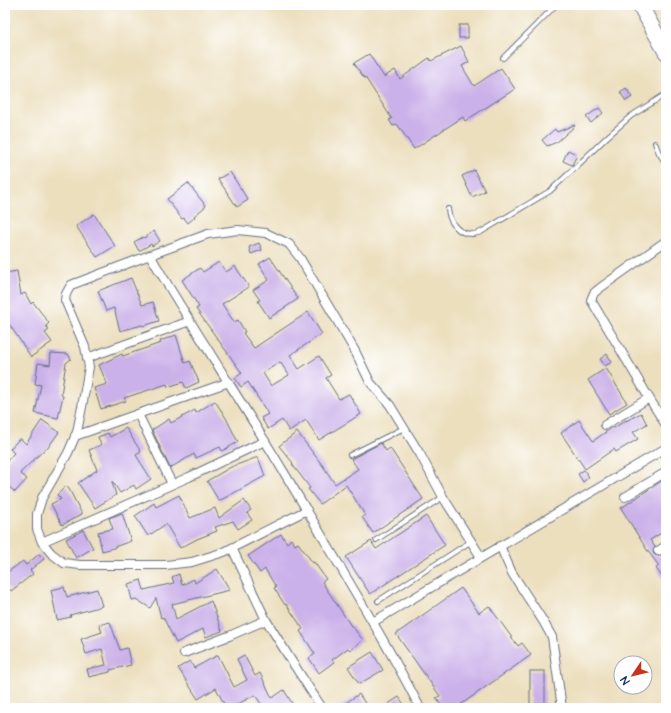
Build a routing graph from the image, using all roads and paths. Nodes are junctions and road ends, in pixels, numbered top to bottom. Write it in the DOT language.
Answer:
graph roads {
  1 [pos="556,5"];
  2 [pos="640,5"];
  3 [pos="666,52"];
  4 [pos="503,58"];
  5 [pos="666,94"];
  6 [pos="655,143"];
  7 [pos="666,164"];
  8 [pos="448,209"];
  9 [pos="666,241"];
  10 [pos="150,256"];
  11 [pos="190,322"];
  12 [pos="87,358"];
  13 [pos="228,382"];
  14 [pos="649,398"];
  15 [pos="138,414"];
  16 [pos="666,425"];
  17 [pos="605,426"];
  18 [pos="404,428"];
  19 [pos="75,436"];
  20 [pos="265,441"];
  21 [pos="666,448"];
  22 [pos="350,455"];
  23 [pos="666,472"];
  24 [pos="172,484"];
  25 [pos="626,496"];
  26 [pos="443,497"];
  27 [pos="307,510"];
  28 [pos="376,540"];
  29 [pos="42,542"];
  30 [pos="470,542"];
  31 [pos="500,546"];
  32 [pos="666,546"];
  33 [pos="232,548"];
  34 [pos="658,551"];
  35 [pos="480,557"];
  36 [pos="378,602"];
  37 [pos="266,620"];
  38 [pos="373,622"];
  39 [pos="184,653"];
  40 [pos="322,708"];
  41 [pos="420,708"];
  42 [pos="562,708"];
  1 -- 4 [label="lane"];
  2 -- 3 [label="highway"];
  5 -- 8 [label="lane"];
  6 -- 7 [label="lane"];
  9 -- 14 [label="street"];
  10 -- 11 [label="street"];
  10 -- 12 [label="street"];
  10 -- 18 [label="street"];
  11 -- 12 [label="street"];
  11 -- 13 [label="street"];
  12 -- 19 [label="street"];
  13 -- 15 [label="street"];
  13 -- 20 [label="street"];
  14 -- 16 [label="street"];
  14 -- 17 [label="street"];
  15 -- 19 [label="street"];
  15 -- 24 [label="street"];
  18 -- 22 [label="lane"];
  18 -- 26 [label="street"];
  19 -- 29 [label="street"];
  20 -- 24 [label="street"];
  20 -- 27 [label="street"];
  21 -- 31 [label="street"];
  23 -- 25 [label="street"];
  24 -- 29 [label="street"];
  26 -- 28 [label="lane"];
  26 -- 30 [label="street"];
  27 -- 33 [label="street"];
  27 -- 38 [label="street"];
  29 -- 33 [label="street"];
  30 -- 35 [label="street"];
  30 -- 36 [label="lane"];
  31 -- 35 [label="street"];
  31 -- 42 [label="street"];
  32 -- 34 [label="street"];
  33 -- 37 [label="street"];
  35 -- 38 [label="street"];
  37 -- 39 [label="street"];
  37 -- 40 [label="street"];
  38 -- 41 [label="street"];
}
